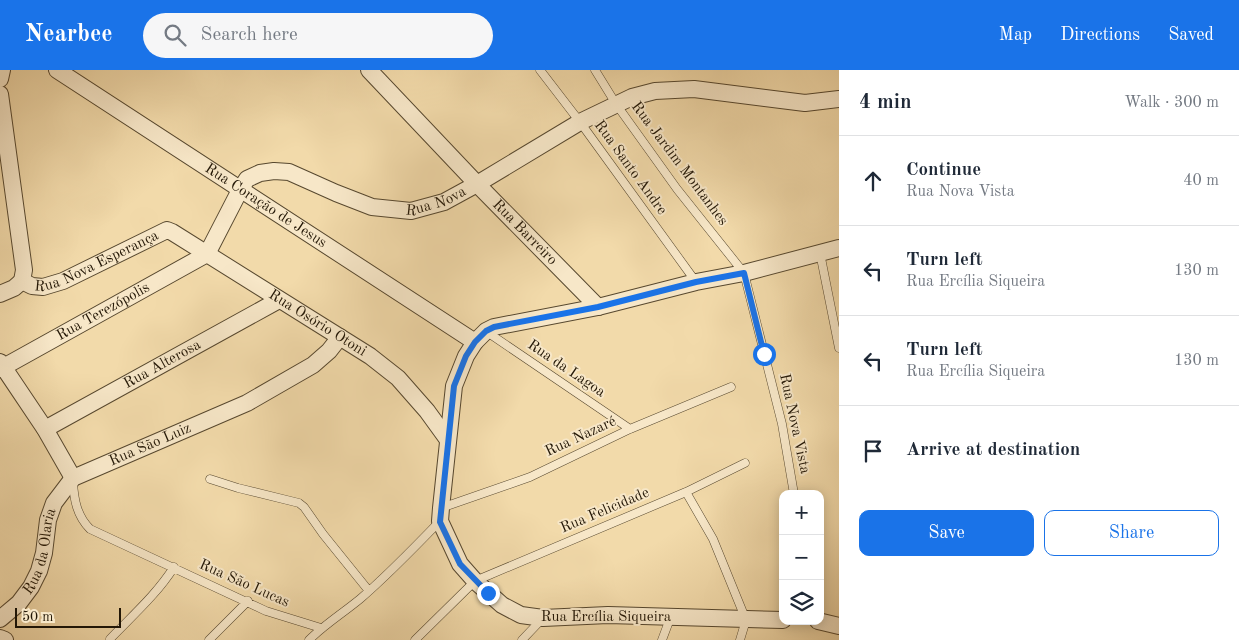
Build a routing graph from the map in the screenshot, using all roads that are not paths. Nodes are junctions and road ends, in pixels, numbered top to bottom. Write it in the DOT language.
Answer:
graph roads {
  1 [pos="2,70"];
  2 [pos="57,70"];
  3 [pos="370,70"];
  4 [pos="540,70"];
  5 [pos="595,70"];
  6 [pos="0,79"];
  7 [pos="0,94"];
  8 [pos="839,99"];
  9 [pos="616,104"];
  10 [pos="580,122"];
  11 [pos="477,184"];
  12 [pos="240,190"];
  13 [pos="167,230"];
  14 [pos="839,248"];
  15 [pos="820,253"];
  16 [pos="206,254"];
  17 [pos="744,273"];
  18 [pos="22,280"];
  19 [pos="696,282"];
  20 [pos="2,296"];
  21 [pos="279,300"];
  22 [pos="598,307"];
  23 [pos="480,336"];
  24 [pos="340,337"];
  25 [pos="839,348"];
  26 [pos="1,366"];
  27 [pos="731,388"];
  28 [pos="45,429"];
  29 [pos="630,429"];
  30 [pos="448,440"];
  31 [pos="745,464"];
  32 [pos="73,478"];
  33 [pos="210,479"];
  34 [pos="793,490"];
  35 [pos="686,492"];
  36 [pos="441,515"];
  37 [pos="174,567"];
  38 [pos="474,581"];
  39 [pos="369,591"];
  40 [pos="248,601"];
  41 [pos="671,616"];
  42 [pos="543,618"];
  43 [pos="0,619"];
  44 [pos="746,620"];
  45 [pos="779,620"];
  46 [pos="824,622"];
  47 [pos="839,626"];
  48 [pos="320,628"];
  49 [pos="0,638"];
  50 [pos="110,639"];
  51 [pos="5,640"];
  52 [pos="209,640"];
  53 [pos="309,640"];
  54 [pos="415,640"];
  55 [pos="522,640"];
  56 [pos="662,640"];
  57 [pos="740,640"];
  1 -- 6 [label="street"];
  2 -- 12 [label="street, Rua Coração de Jesus"];
  3 -- 11 [label="street, Rua Barreiro"];
  4 -- 10 [label="lane, Rua Santo Andre"];
  5 -- 9 [label="lane, Rua Jardim Montanhes"];
  7 -- 18 [label="street"];
  8 -- 9 [label="street, Rua Nova"];
  9 -- 10 [label="street, Rua Nova"];
  9 -- 17 [label="lane, Rua Jardim Montanhes"];
  10 -- 11 [label="street, Rua Nova"];
  10 -- 19 [label="lane, Rua Santo Andre"];
  11 -- 12 [label="street, Rua Nova"];
  11 -- 22 [label="street, Rua Barreiro"];
  12 -- 16 [label="street, Rua Nova"];
  12 -- 23 [label="street, Rua Coração de Jesus"];
  13 -- 16 [label="street, Rua Osório Otoni"];
  13 -- 18 [label="street, Rua Nova Esperança"];
  14 -- 15 [label="street"];
  15 -- 17 [label="street"];
  15 -- 25 [label="lane"];
  16 -- 21 [label="street, Rua Osório Otoni"];
  16 -- 26 [label="street, Rua Terezópolis"];
  17 -- 19 [label="street"];
  17 -- 34 [label="lane, Rua Nova Vista"];
  18 -- 20 [label="street, Rua Nova Esperança"];
  19 -- 22 [label="street"];
  21 -- 24 [label="street, Rua Osório Otoni"];
  21 -- 28 [label="street, Rua Alterosa"];
  22 -- 23 [label="street"];
  23 -- 29 [label="lane, Rua da Lagoa"];
  23 -- 30 [label="street"];
  24 -- 30 [label="street, Rua Osório Otoni"];
  24 -- 32 [label="street, Rua São Luiz"];
  26 -- 28 [label="street"];
  27 -- 29 [label="lane, Rua Nazaré"];
  28 -- 32 [label="street"];
  29 -- 36 [label="lane, Rua Nazaré"];
  30 -- 36 [label="street"];
  31 -- 35 [label="lane, Rua Felicidade"];
  32 -- 37 [label="lane, Rua São Lucas"];
  32 -- 43 [label="street, Rua da Olaria"];
  33 -- 39 [label="lane"];
  35 -- 38 [label="lane, Rua Felicidade"];
  35 -- 44 [label="lane"];
  36 -- 38 [label="street, Rua Ercília Siqueira"];
  36 -- 39 [label="lane"];
  37 -- 40 [label="lane, Rua São Lucas"];
  37 -- 50 [label="lane"];
  38 -- 42 [label="street, Rua Ercília Siqueira"];
  38 -- 54 [label="lane"];
  39 -- 48 [label="lane"];
  40 -- 48 [label="lane, Rua São Lucas"];
  40 -- 52 [label="lane"];
  41 -- 42 [label="street, Rua Ercília Siqueira"];
  41 -- 44 [label="street, Rua Ercília Siqueira"];
  41 -- 56 [label="lane"];
  42 -- 55 [label="lane"];
  44 -- 45 [label="street, Rua Ercília Siqueira"];
  44 -- 57 [label="lane"];
  46 -- 47 [label="street"];
  48 -- 53 [label="lane"];
  49 -- 51 [label="street"];
}
